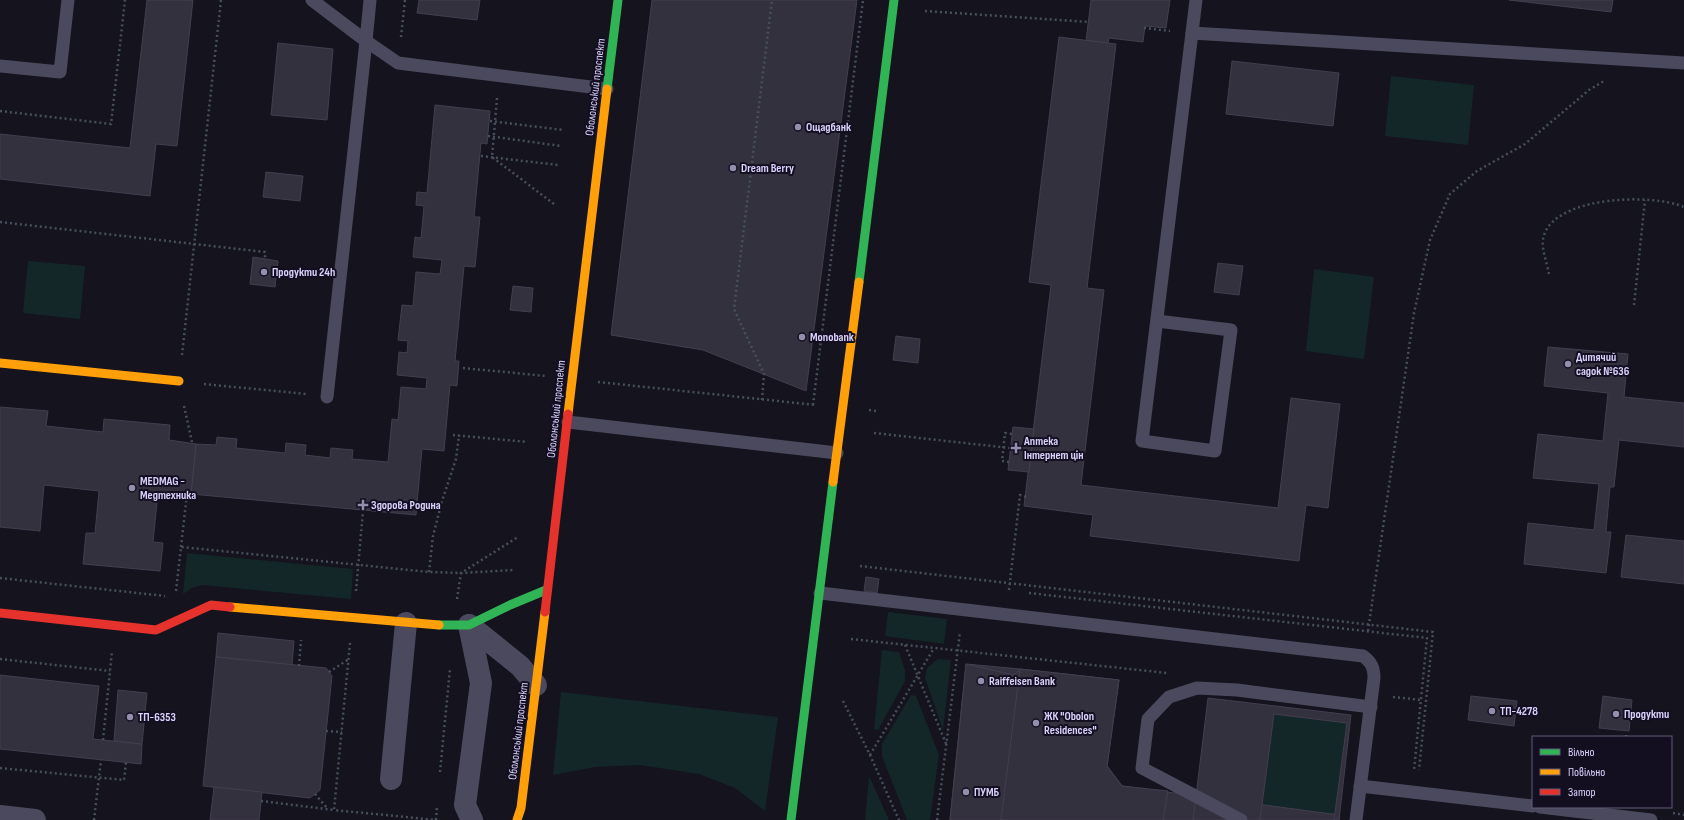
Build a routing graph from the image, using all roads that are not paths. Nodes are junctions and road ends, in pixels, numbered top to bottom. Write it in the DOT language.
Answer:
graph roads {
  1 [pos="68,0"];
  2 [pos="312,0"];
  3 [pos="370,0"];
  4 [pos="618,0"];
  5 [pos="894,0"];
  6 [pos="1196,0"];
  7 [pos="1192,33"];
  8 [pos="366,41"];
  9 [pos="1684,63"];
  10 [pos="0,66"];
  11 [pos="607,89"];
  12 [pos="1157,321"];
  13 [pos="0,364"];
  14 [pos="179,382"];
  15 [pos="327,396"];
  16 [pos="568,422"];
  17 [pos="837,453"];
  18 [pos="546,590"];
  19 [pos="820,593"];
  20 [pos="0,613"];
  21 [pos="406,623"];
  22 [pos="461,626"];
  23 [pos="536,684"];
  24 [pos="1371,707"];
  25 [pos="391,779"];
  26 [pos="1360,786"];
  27 [pos="1532,806"];
  28 [pos="1549,808"];
  29 [pos="0,816"];
  30 [pos="35,820"];
  31 [pos="472,820"];
  32 [pos="517,820"];
  33 [pos="791,820"];
  34 [pos="1241,820"];
  35 [pos="1356,820"];
  36 [pos="1652,820"];
  1 -- 10 [label="lane"];
  2 -- 8 [label="lane"];
  3 -- 8 [label="lane"];
  4 -- 11 [label="main road, Оболонський проспект"];
  5 -- 17 [label="main road"];
  6 -- 7 [label="lane"];
  7 -- 9 [label="lane"];
  7 -- 12 [label="lane"];
  8 -- 11 [label="lane"];
  8 -- 15 [label="lane"];
  11 -- 16 [label="main road, Оболонський проспект"];
  12 -- 12 [label="lane"];
  13 -- 14 [label="main road"];
  16 -- 17 [label="lane"];
  16 -- 18 [label="main road, Оболонський проспект"];
  17 -- 19 [label="main road"];
  18 -- 22 [label="main road"];
  18 -- 23 [label="main road, Оболонський проспект"];
  19 -- 24 [label="lane"];
  19 -- 33 [label="main road"];
  20 -- 21 [label="main road"];
  21 -- 22 [label="main road"];
  21 -- 25 [label="street"];
  22 -- 23 [label="street"];
  22 -- 31 [label="street"];
  23 -- 32 [label="main road, Оболонський проспект"];
  24 -- 26 [label="lane"];
  24 -- 34 [label="lane"];
  26 -- 27 [label="lane"];
  26 -- 35 [label="lane"];
  28 -- 36 [label="lane"];
  29 -- 30 [label="street"];
}
